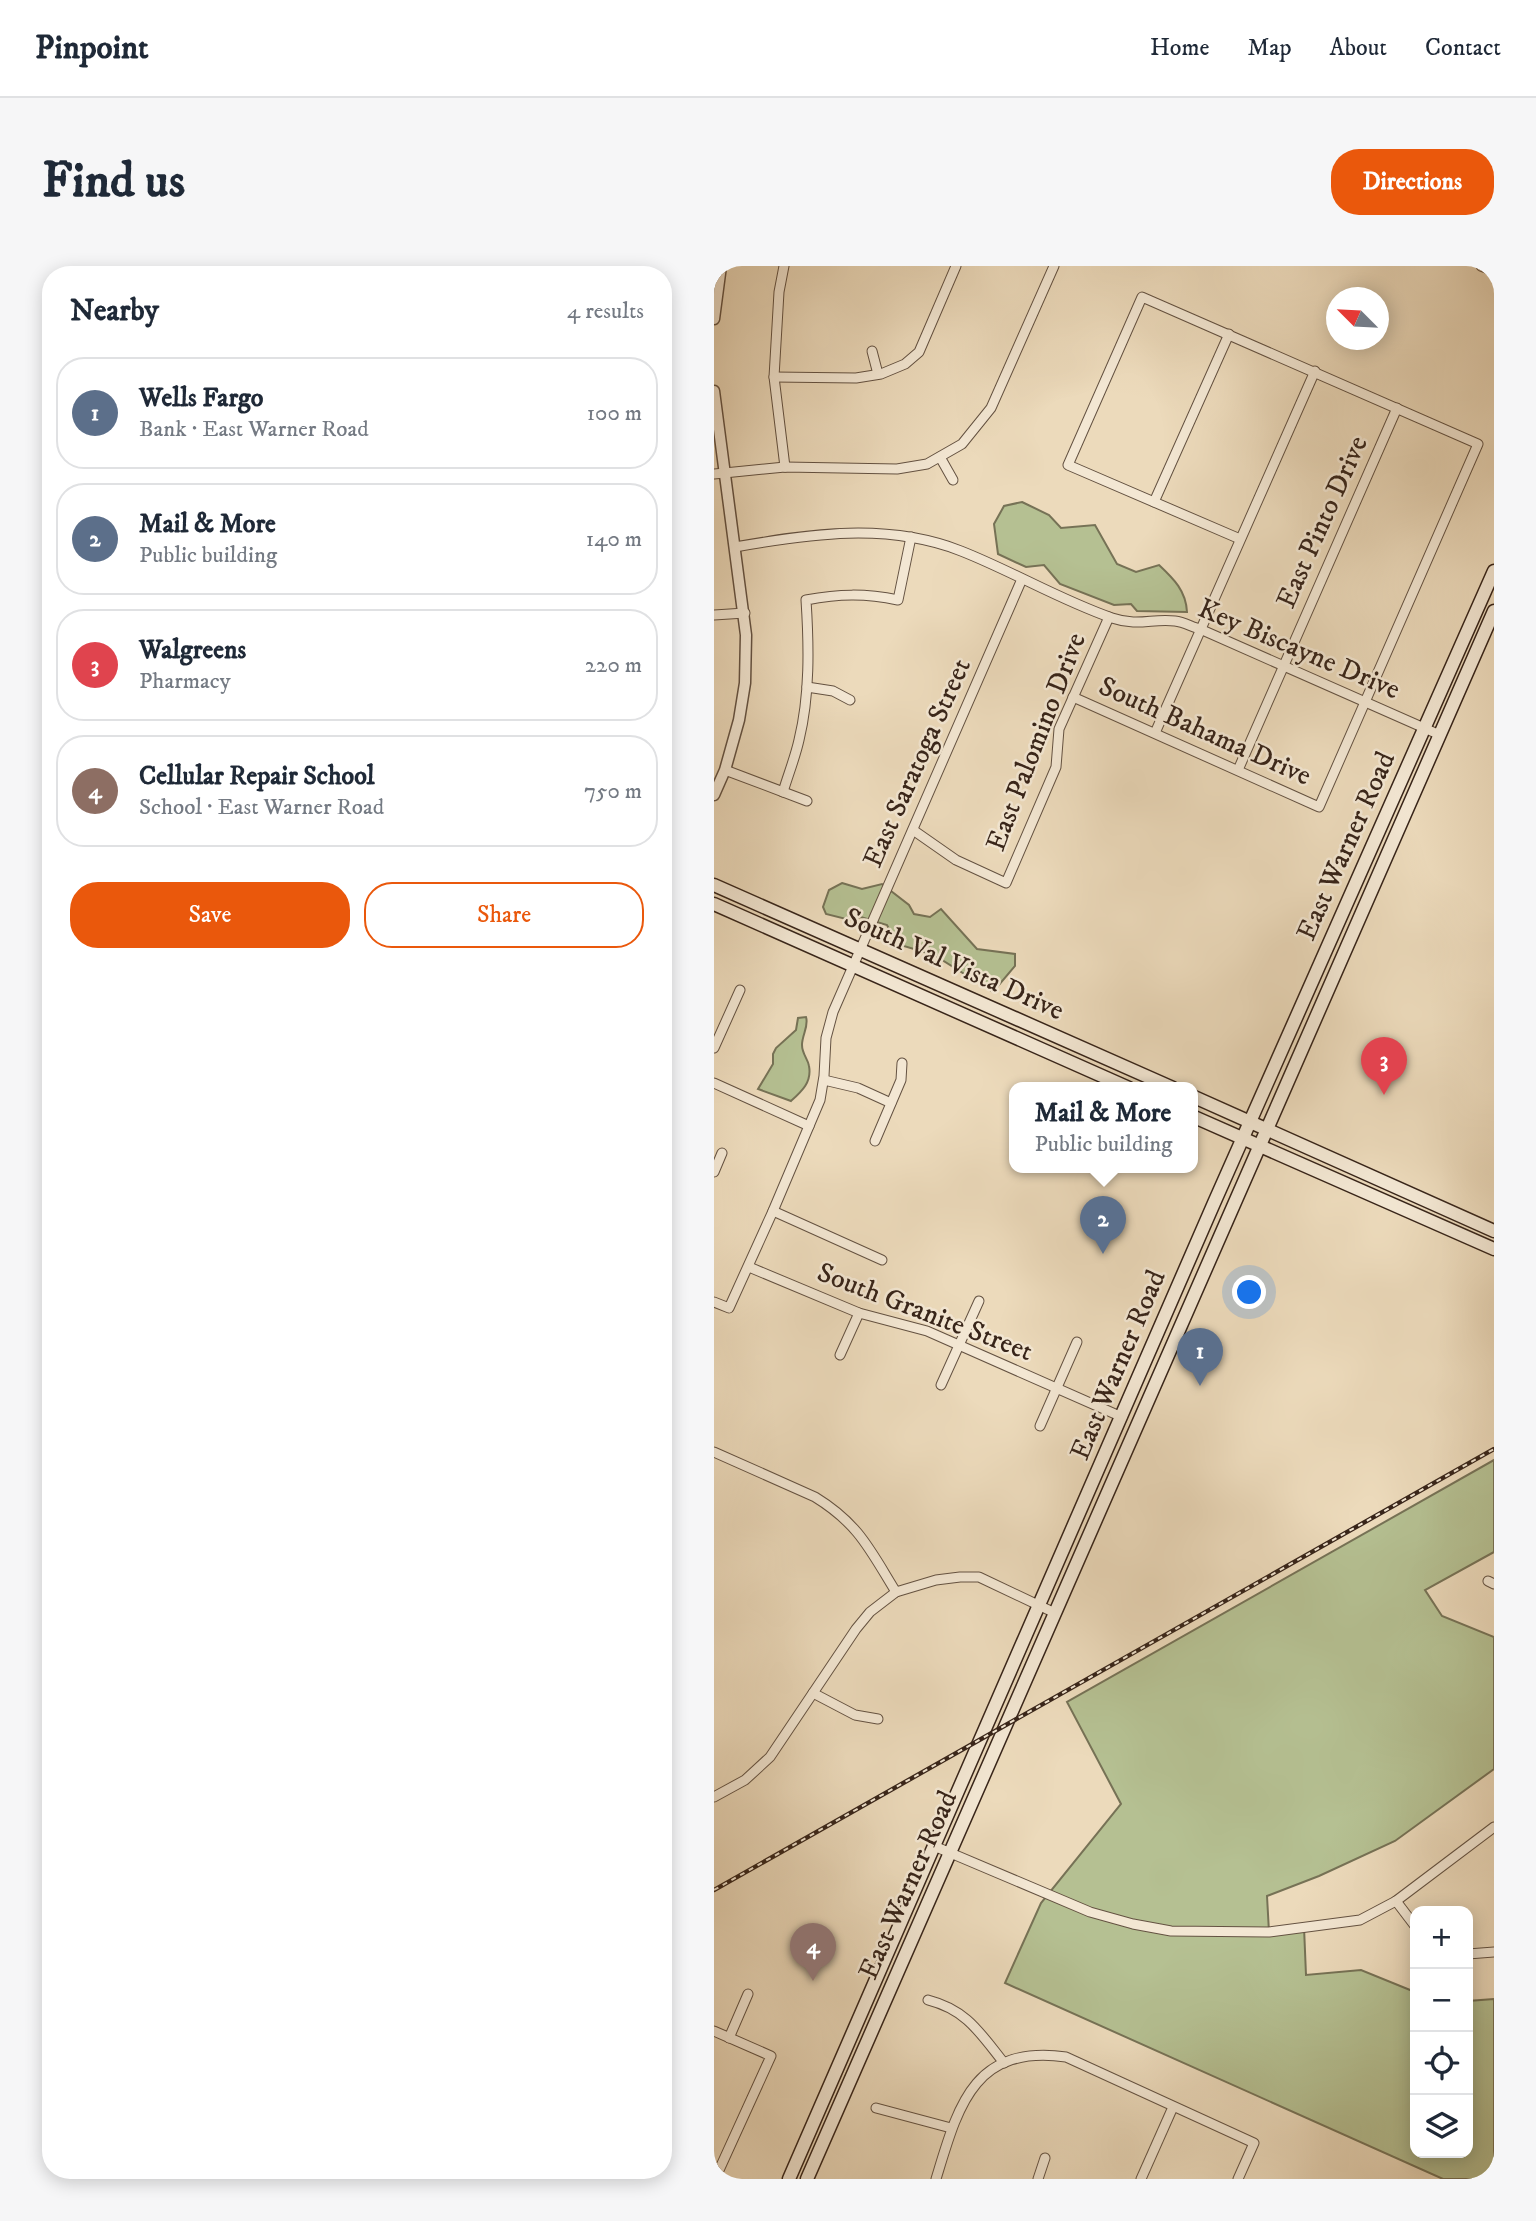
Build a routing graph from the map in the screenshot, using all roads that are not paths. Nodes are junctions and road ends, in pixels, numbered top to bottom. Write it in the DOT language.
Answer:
graph roads {
  1 [pos="721,266"];
  2 [pos="784,266"];
  3 [pos="956,266"];
  4 [pos="1054,266"];
  5 [pos="1481,266"];
  6 [pos="1494,271"];
  7 [pos="714,319"];
  8 [pos="1229,334"];
  9 [pos="872,351"];
  10 [pos="1315,371"];
  11 [pos="878,374"];
  12 [pos="774,377"];
  13 [pos="714,391"];
  14 [pos="1397,408"];
  15 [pos="940,457"];
  16 [pos="785,467"];
  17 [pos="719,474"];
  18 [pos="953,480"];
  19 [pos="1154,502"];
  20 [pos="911,537"];
  21 [pos="1240,539"];
  22 [pos="735,547"];
  23 [pos="1494,571"];
  24 [pos="1022,579"];
  25 [pos="1494,611"];
  26 [pos="745,613"];
  27 [pos="714,615"];
  28 [pos="1109,617"];
  29 [pos="1200,629"];
  30 [pos="1283,666"];
  31 [pos="807,687"];
  32 [pos="1073,697"];
  33 [pos="850,700"];
  34 [pos="1366,703"];
  35 [pos="1424,729"];
  36 [pos="1156,733"];
  37 [pos="1440,736"];
  38 [pos="725,770"];
  39 [pos="1238,770"];
  40 [pos="783,792"];
  41 [pos="714,795"];
  42 [pos="807,801"];
  43 [pos="913,830"];
  44 [pos="714,885"];
  45 [pos="1354,890"];
  46 [pos="1369,896"];
  47 [pos="714,904"];
  48 [pos="860,949"];
  49 [pos="853,965"];
  50 [pos="1313,981"];
  51 [pos="1328,988"];
  52 [pos="740,990"];
  53 [pos="1076,1045"];
  54 [pos="714,1048"];
  55 [pos="1068,1060"];
  56 [pos="902,1063"];
  57 [pos="824,1080"];
  58 [pos="1116,1082"];
  59 [pos="1159,1082"];
  60 [pos="714,1083"];
  61 [pos="1198,1099"];
  62 [pos="891,1103"];
  63 [pos="1198,1119"];
  64 [pos="1250,1122"];
  65 [pos="809,1126"];
  66 [pos="1268,1129"];
  67 [pos="1242,1139"];
  68 [pos="875,1141"];
  69 [pos="1260,1147"];
  70 [pos="722,1153"];
  71 [pos="714,1172"];
  72 [pos="774,1211"];
  73 [pos="1490,1229"];
  74 [pos="1480,1243"];
  75 [pos="1494,1249"];
  76 [pos="882,1260"];
  77 [pos="749,1266"];
  78 [pos="979,1301"];
  79 [pos="714,1302"];
  80 [pos="859,1313"];
  81 [pos="1164,1319"];
  82 [pos="1181,1325"];
  83 [pos="1077,1342"];
  84 [pos="959,1345"];
  85 [pos="840,1355"];
  86 [pos="941,1385"];
  87 [pos="1056,1388"];
  88 [pos="1122,1417"];
  89 [pos="1040,1426"];
  90 [pos="714,1452"];
  91 [pos="1111,1482"];
  92 [pos="1070,1537"];
  93 [pos="1085,1544"];
  94 [pos="896,1592"];
  95 [pos="1039,1606"];
  96 [pos="1055,1613"];
  97 [pos="813,1693"];
  98 [pos="878,1719"];
  99 [pos="714,1797"];
  100 [pos="1494,1827"];
  101 [pos="934,1846"];
  102 [pos="949,1853"];
  103 [pos="1396,1901"];
  104 [pos="1410,1919"];
  105 [pos="1494,1952"];
  106 [pos="1473,1954"];
  107 [pos="748,1994"];
  108 [pos="928,2000"];
  109 [pos="714,2031"];
  110 [pos="729,2038"];
  111 [pos="1004,2063"];
  112 [pos="1173,2107"];
  113 [pos="876,2108"];
  114 [pos="951,2129"];
  115 [pos="1045,2158"];
  116 [pos="715,2179"];
  117 [pos="789,2179"];
  118 [pos="807,2179"];
  119 [pos="936,2179"];
  120 [pos="1038,2179"];
  121 [pos="1141,2179"];
  122 [pos="1238,2179"];
  1 -- 7 [label="street"];
  2 -- 12 [label="street"];
  3 -- 11 [label="street"];
  4 -- 15 [label="street"];
  5 -- 6 [label="street"];
  8 -- 10 [label="street"];
  8 -- 19 [label="street"];
  8 -- 19 [label="street"];
  9 -- 11 [label="street"];
  10 -- 14 [label="street"];
  10 -- 21 [label="street"];
  11 -- 12 [label="street"];
  12 -- 16 [label="street"];
  13 -- 17 [label="street"];
  14 -- 30 [label="street, East Pinto Drive"];
  14 -- 34 [label="street"];
  15 -- 16 [label="street"];
  15 -- 18 [label="street"];
  16 -- 17 [label="street"];
  17 -- 22 [label="street"];
  19 -- 21 [label="street"];
  20 -- 22 [label="street, Key Biscayne Drive"];
  20 -- 24 [label="street, Key Biscayne Drive"];
  20 -- 31 [label="street"];
  21 -- 29 [label="street"];
  22 -- 26 [label="street"];
  23 -- 35 [label="main road, East Warner Road"];
  24 -- 28 [label="street, Key Biscayne Drive"];
  24 -- 43 [label="street, East Saratoga Street"];
  25 -- 37 [label="main road, East Warner Road"];
  26 -- 27 [label="street"];
  26 -- 38 [label="street"];
  28 -- 29 [label="street, Key Biscayne Drive"];
  28 -- 32 [label="street, East Palomino Drive"];
  29 -- 30 [label="street, Key Biscayne Drive"];
  29 -- 36 [label="street"];
  30 -- 34 [label="street, Key Biscayne Drive"];
  30 -- 39 [label="street, East Pinto Drive"];
  31 -- 33 [label="street"];
  31 -- 40 [label="street"];
  32 -- 36 [label="street, South Bahama Drive"];
  32 -- 43 [label="street, East Palomino Drive"];
  34 -- 35 [label="street, Key Biscayne Drive"];
  34 -- 39 [label="street, South Bahama Drive"];
  35 -- 37 [label="street, Key Biscayne Drive"];
  35 -- 45 [label="main road, East Warner Road"];
  36 -- 39 [label="street, South Bahama Drive"];
  37 -- 46 [label="main road, East Warner Road"];
  38 -- 40 [label="street"];
  38 -- 41 [label="street"];
  40 -- 42 [label="street"];
  43 -- 48 [label="street, East Saratoga Street"];
  44 -- 48 [label="main road, South Val Vista Drive"];
  45 -- 46 [label="main road"];
  45 -- 50 [label="main road, East Warner Road"];
  46 -- 51 [label="main road, East Warner Road"];
  47 -- 49 [label="main road, South Val Vista Drive"];
  48 -- 49 [label="street, East Saratoga Street"];
  48 -- 53 [label="main road, South Val Vista Drive"];
  49 -- 55 [label="main road, South Val Vista Drive"];
  49 -- 57 [label="street"];
  50 -- 51 [label="main road"];
  50 -- 64 [label="main road, East Warner Road"];
  51 -- 66 [label="main road, East Warner Road"];
  52 -- 54 [label="street"];
  53 -- 55 [label="main road"];
  53 -- 59 [label="main road, South Val Vista Drive"];
  55 -- 58 [label="main road, South Val Vista Drive"];
  56 -- 62 [label="street"];
  57 -- 62 [label="street"];
  57 -- 65 [label="street"];
  60 -- 65 [label="street"];
  61 -- 64 [label="main road"];
  62 -- 68 [label="street"];
  63 -- 67 [label="main road"];
  64 -- 66 [label="main road"];
  64 -- 67 [label="main road, East Warner Road"];
  65 -- 72 [label="street"];
  66 -- 69 [label="main road, East Warner Road"];
  66 -- 73 [label="main road"];
  67 -- 69 [label="main road"];
  67 -- 81 [label="main road, East Warner Road"];
  69 -- 74 [label="main road"];
  69 -- 82 [label="main road, East Warner Road"];
  70 -- 71 [label="street"];
  72 -- 76 [label="street"];
  72 -- 77 [label="street"];
  73 -- 74 [label="main road"];
  74 -- 75 [label="main road"];
  77 -- 79 [label="street"];
  77 -- 80 [label="street, South Granite Street"];
  78 -- 84 [label="street"];
  80 -- 84 [label="street, South Granite Street"];
  80 -- 85 [label="street"];
  81 -- 82 [label="main road"];
  81 -- 88 [label="main road, East Warner Road"];
  82 -- 91 [label="main road, East Warner Road"];
  83 -- 87 [label="street"];
  84 -- 86 [label="street"];
  84 -- 87 [label="street, South Granite Street"];
  87 -- 88 [label="street, South Granite Street"];
  87 -- 89 [label="street"];
  88 -- 91 [label="main road"];
  88 -- 92 [label="main road, East Warner Road"];
  90 -- 94 [label="street"];
  91 -- 93 [label="main road, East Warner Road"];
  92 -- 93 [label="main road"];
  92 -- 95 [label="main road, East Warner Road"];
  93 -- 96 [label="main road, East Warner Road"];
  94 -- 95 [label="street"];
  94 -- 97 [label="street"];
  95 -- 96 [label="street"];
  95 -- 101 [label="main road, East Warner Road"];
  96 -- 102 [label="main road, East Warner Road"];
  97 -- 98 [label="street"];
  97 -- 99 [label="street"];
  100 -- 103 [label="street"];
  101 -- 102 [label="street"];
  101 -- 117 [label="main road, East Warner Road"];
  102 -- 103 [label="street"];
  102 -- 118 [label="main road, East Warner Road"];
  103 -- 104 [label="street"];
  105 -- 106 [label="street"];
  107 -- 110 [label="street"];
  108 -- 111 [label="street"];
  109 -- 110 [label="street"];
  110 -- 116 [label="street"];
  111 -- 112 [label="street"];
  111 -- 114 [label="street"];
  112 -- 121 [label="street"];
  112 -- 122 [label="street"];
  113 -- 114 [label="street"];
  114 -- 119 [label="street"];
  115 -- 120 [label="street"];
}
